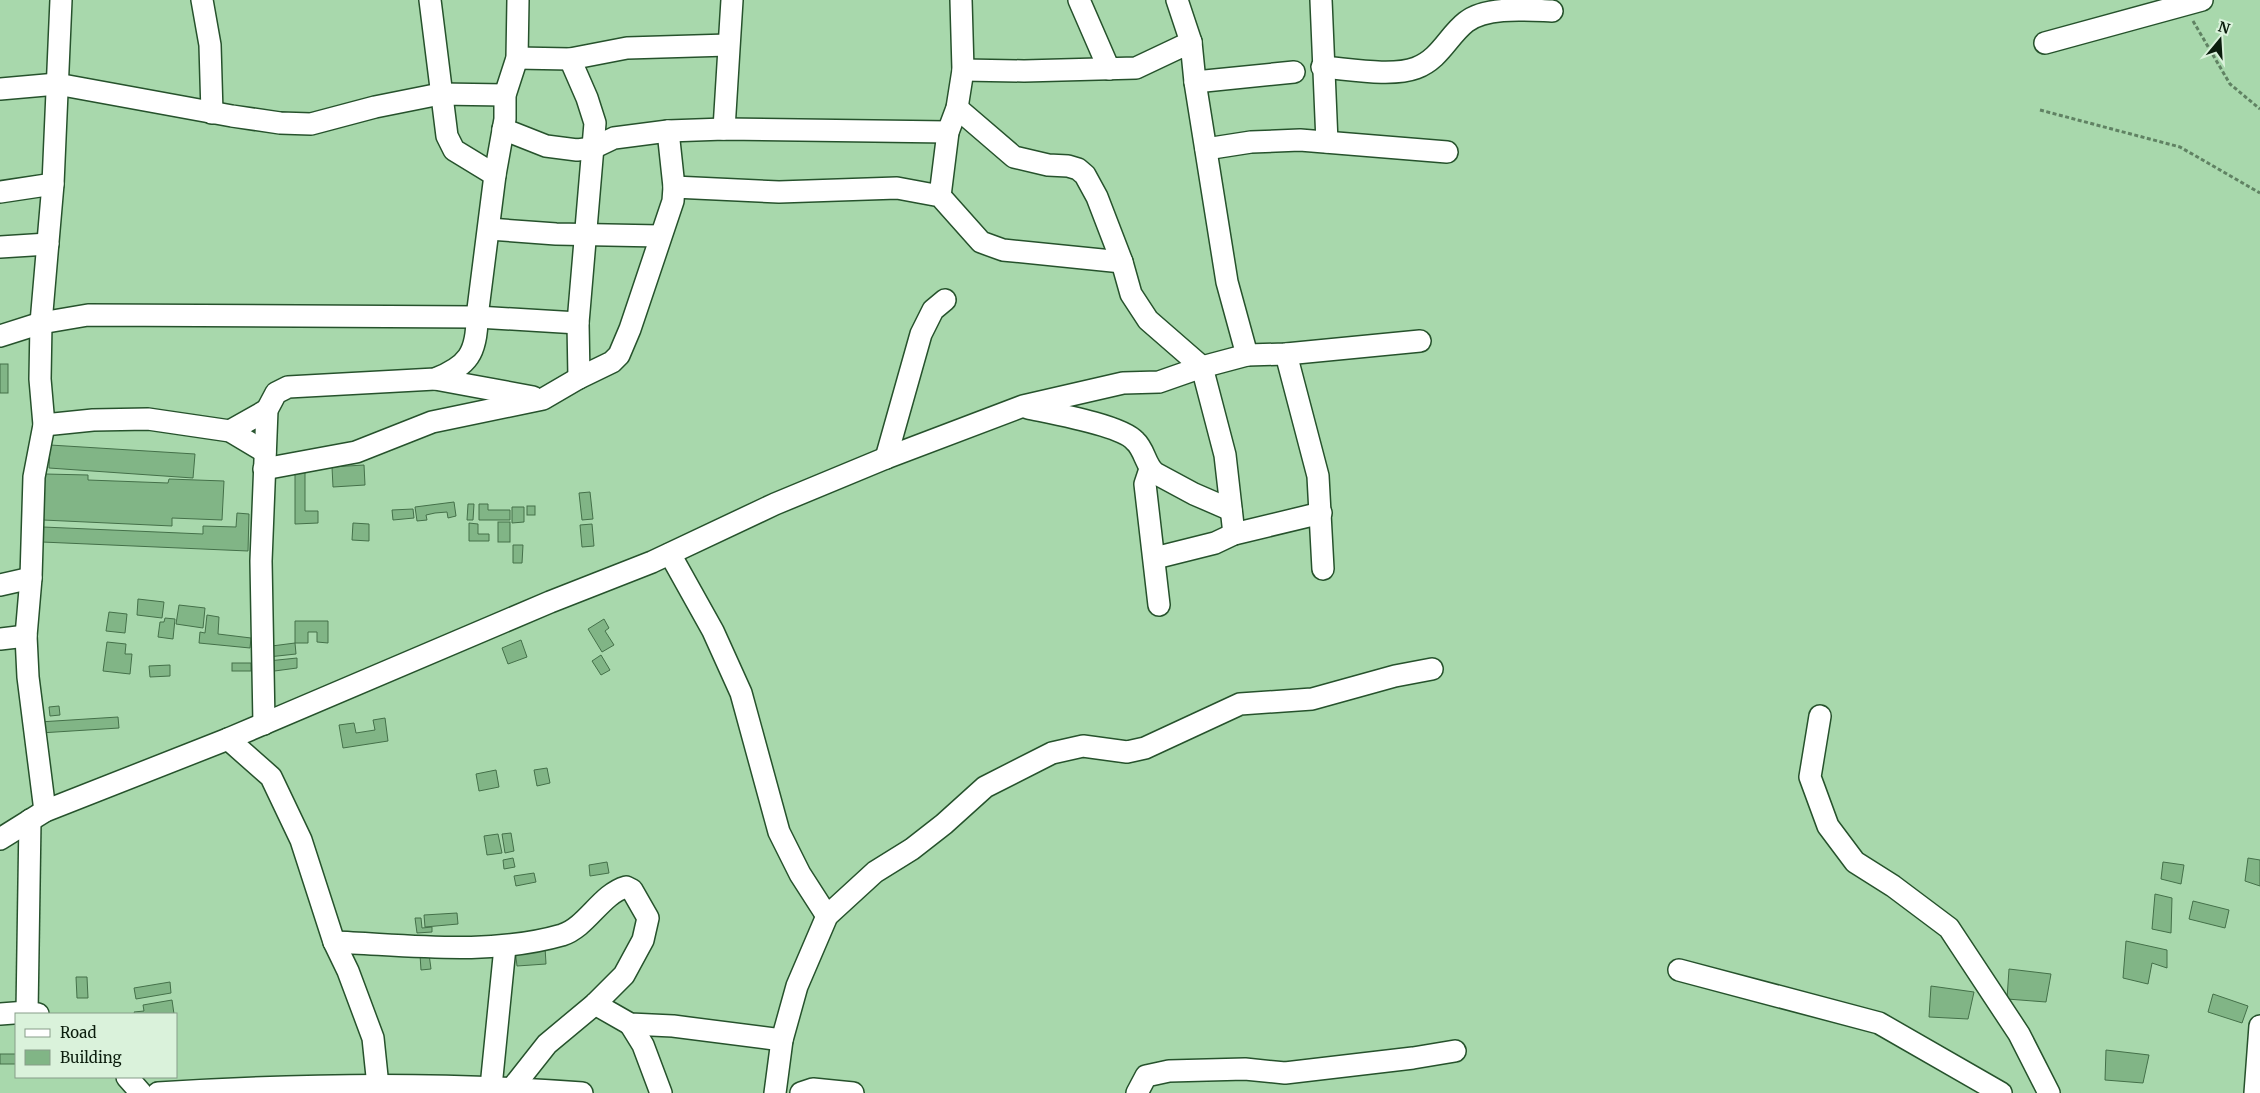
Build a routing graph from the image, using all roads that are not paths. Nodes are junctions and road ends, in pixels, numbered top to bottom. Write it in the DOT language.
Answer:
graph roads {
  1 [pos="61,0"];
  2 [pos="202,0"];
  3 [pos="430,0"];
  4 [pos="518,0"];
  5 [pos="732,0"];
  6 [pos="961,0"];
  7 [pos="1079,0"];
  8 [pos="1177,0"];
  9 [pos="1321,0"];
  10 [pos="2193,3"];
  11 [pos="1552,11"];
  12 [pos="1191,42"];
  13 [pos="2045,43"];
  14 [pos="728,45"];
  15 [pos="517,58"];
  16 [pos="570,59"];
  17 [pos="1322,67"];
  18 [pos="1109,69"];
  19 [pos="963,70"];
  20 [pos="1294,72"];
  21 [pos="1195,82"];
  22 [pos="57,84"];
  23 [pos="0,89"];
  24 [pos="440,94"];
  25 [pos="506,95"];
  26 [pos="958,108"];
  27 [pos="212,113"];
  28 [pos="504,129"];
  29 [pos="724,129"];
  30 [pos="668,131"];
  31 [pos="948,132"];
  32 [pos="1327,142"];
  33 [pos="593,148"];
  34 [pos="1206,148"];
  35 [pos="1447,152"];
  36 [pos="495,175"];
  37 [pos="53,184"];
  38 [pos="674,187"];
  39 [pos="0,192"];
  40 [pos="940,196"];
  41 [pos="489,229"];
  42 [pos="584,234"];
  43 [pos="660,236"];
  44 [pos="48,244"];
  45 [pos="0,247"];
  46 [pos="1122,262"];
  47 [pos="945,300"];
  48 [pos="477,317"];
  49 [pos="41,323"];
  50 [pos="578,324"];
  51 [pos="0,336"];
  52 [pos="1420,341"];
  53 [pos="1286,354"];
  54 [pos="1247,355"];
  55 [pos="1202,367"];
  56 [pos="578,378"];
  57 [pos="435,379"];
  58 [pos="543,399"];
  59 [pos="1023,406"];
  60 [pos="267,410"];
  61 [pos="44,425"];
  62 [pos="230,431"];
  63 [pos="886,458"];
  64 [pos="265,460"];
  65 [pos="1150,469"];
  66 [pos="1231,510"];
  67 [pos="1321,513"];
  68 [pos="1234,534"];
  69 [pos="670,554"];
  70 [pos="1155,558"];
  71 [pos="1323,568"];
  72 [pos="31,578"];
  73 [pos="0,585"];
  74 [pos="1158,605"];
  75 [pos="26,636"];
  76 [pos="0,639"];
  77 [pos="1432,669"];
  78 [pos="1820,716"];
  79 [pos="264,724"];
  80 [pos="228,739"];
  81 [pos="38,815"];
  82 [pos="0,839"];
  83 [pos="827,916"];
  84 [pos="334,942"];
  85 [pos="505,947"];
  86 [pos="1679,970"];
  87 [pos="595,1004"];
  88 [pos="33,1013"];
  89 [pos="0,1014"];
  90 [pos="15,1014"];
  91 [pos="630,1024"];
  92 [pos="2260,1026"];
  93 [pos="782,1040"];
  94 [pos="1455,1051"];
  95 [pos="128,1078"];
  96 [pos="378,1086"];
  97 [pos="491,1087"];
  98 [pos="513,1087"];
  99 [pos="467,1090"];
  100 [pos="200,1092"];
  101 [pos="141,1093"];
  102 [pos="158,1093"];
  103 [pos="582,1093"];
  104 [pos="661,1093"];
  105 [pos="775,1093"];
  106 [pos="801,1093"];
  107 [pos="853,1093"];
  108 [pos="1137,1093"];
  109 [pos="2000,1093"];
  110 [pos="2049,1093"];
  111 [pos="2255,1093"];
  1 -- 22 [label="street"];
  2 -- 27 [label="street"];
  3 -- 24 [label="street"];
  4 -- 15 [label="street"];
  5 -- 14 [label="street"];
  6 -- 19 [label="street"];
  7 -- 18 [label="street"];
  8 -- 12 [label="street"];
  9 -- 17 [label="street"];
  10 -- 13 [label="street"];
  11 -- 17 [label="street"];
  12 -- 18 [label="street"];
  12 -- 21 [label="street"];
  14 -- 16 [label="street"];
  14 -- 29 [label="street"];
  15 -- 16 [label="street"];
  15 -- 25 [label="street"];
  16 -- 33 [label="street"];
  17 -- 32 [label="street"];
  18 -- 19 [label="street"];
  19 -- 26 [label="street"];
  20 -- 21 [label="street"];
  21 -- 34 [label="street"];
  22 -- 23 [label="street"];
  22 -- 27 [label="street"];
  22 -- 37 [label="street"];
  24 -- 25 [label="street"];
  24 -- 27 [label="street"];
  24 -- 36 [label="street"];
  25 -- 28 [label="street"];
  26 -- 31 [label="street"];
  26 -- 46 [label="street"];
  28 -- 33 [label="street"];
  28 -- 36 [label="street"];
  29 -- 30 [label="street"];
  29 -- 31 [label="street"];
  30 -- 33 [label="street"];
  30 -- 38 [label="street"];
  31 -- 40 [label="street"];
  32 -- 34 [label="street"];
  32 -- 35 [label="street"];
  33 -- 42 [label="street"];
  34 -- 54 [label="street"];
  36 -- 41 [label="street"];
  37 -- 39 [label="street"];
  37 -- 44 [label="street"];
  38 -- 40 [label="street"];
  38 -- 43 [label="street"];
  40 -- 46 [label="street"];
  41 -- 42 [label="street"];
  41 -- 48 [label="street"];
  42 -- 43 [label="street"];
  42 -- 50 [label="street"];
  43 -- 56 [label="street"];
  44 -- 45 [label="street"];
  44 -- 49 [label="street"];
  46 -- 55 [label="street"];
  47 -- 63 [label="street"];
  48 -- 49 [label="street"];
  48 -- 50 [label="street"];
  48 -- 57 [label="street"];
  49 -- 51 [label="street"];
  49 -- 61 [label="street"];
  50 -- 56 [label="street"];
  52 -- 53 [label="street"];
  53 -- 54 [label="street"];
  53 -- 67 [label="street"];
  54 -- 55 [label="street"];
  55 -- 59 [label="street"];
  55 -- 66 [label="street"];
  56 -- 58 [label="street"];
  57 -- 58 [label="street"];
  57 -- 60 [label="street"];
  58 -- 64 [label="street"];
  59 -- 63 [label="street"];
  59 -- 65 [label="street"];
  60 -- 62 [label="street"];
  60 -- 64 [label="street"];
  61 -- 62 [label="street"];
  61 -- 72 [label="street"];
  62 -- 64 [label="street"];
  63 -- 69 [label="street"];
  64 -- 79 [label="street"];
  65 -- 66 [label="street"];
  65 -- 70 [label="street"];
  66 -- 68 [label="street"];
  67 -- 68 [label="street"];
  67 -- 71 [label="street"];
  68 -- 70 [label="street"];
  69 -- 79 [label="street"];
  69 -- 83 [label="street"];
  70 -- 74 [label="street"];
  72 -- 73 [label="street"];
  72 -- 75 [label="street"];
  75 -- 76 [label="street"];
  75 -- 81 [label="street"];
  77 -- 83 [label="street"];
  78 -- 110 [label="street"];
  79 -- 80 [label="street"];
  80 -- 81 [label="street"];
  80 -- 84 [label="street"];
  81 -- 82 [label="street"];
  81 -- 88 [label="street"];
  83 -- 93 [label="street"];
  84 -- 85 [label="street"];
  84 -- 96 [label="street"];
  85 -- 87 [label="street"];
  85 -- 97 [label="street"];
  86 -- 109 [label="street"];
  87 -- 91 [label="street"];
  87 -- 98 [label="street"];
  89 -- 90 [label="street"];
  91 -- 93 [label="street"];
  91 -- 104 [label="street"];
  92 -- 111 [label="street"];
  93 -- 105 [label="street"];
  94 -- 108 [label="street"];
  95 -- 101 [label="street"];
  96 -- 99 [label="street"];
  96 -- 100 [label="street"];
  97 -- 98 [label="street"];
  97 -- 99 [label="street"];
  98 -- 103 [label="street"];
  100 -- 102 [label="street"];
  106 -- 107 [label="street"];
}
